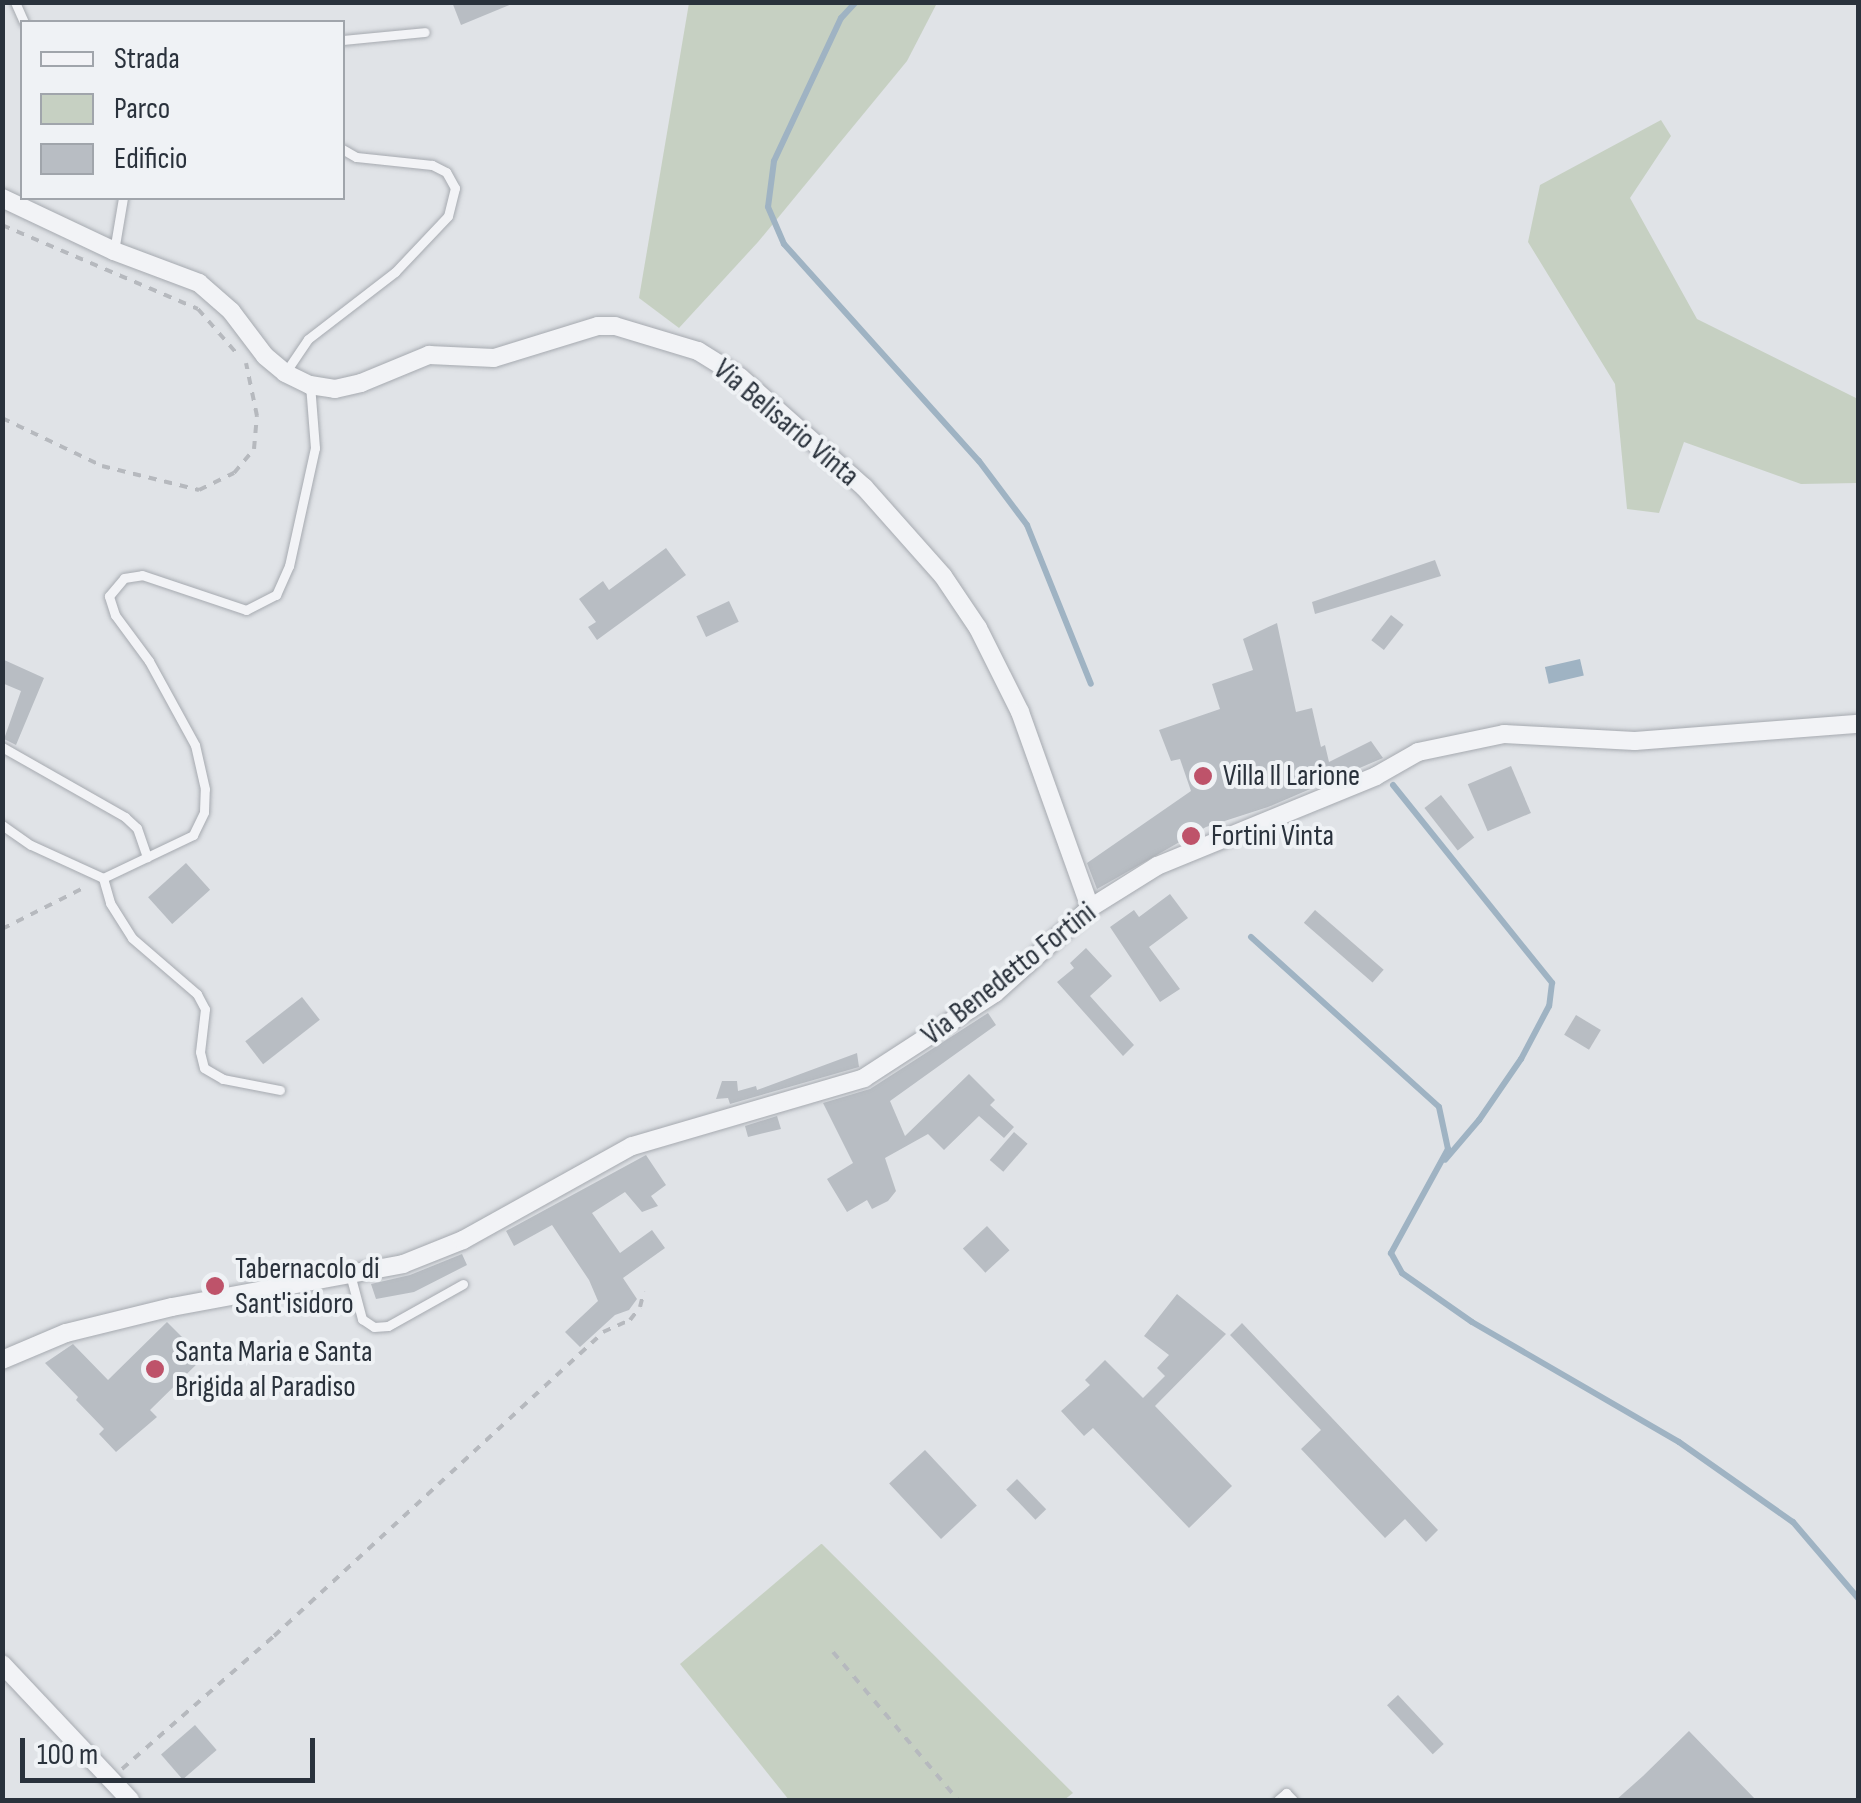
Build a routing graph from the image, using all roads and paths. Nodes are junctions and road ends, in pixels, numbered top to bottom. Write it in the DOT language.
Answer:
graph roads {
  1 [pos="424,32"];
  2 [pos="345,40"];
  3 [pos="345,151"];
  4 [pos="2,198"];
  5 [pos="123,200"];
  6 [pos="2,225"];
  7 [pos="114,251"];
  8 [pos="285,374"];
  9 [pos="310,385"];
  10 [pos="2,418"];
  11 [pos="1858,724"];
  12 [pos="2,747"];
  13 [pos="2,825"];
  14 [pos="147,857"];
  15 [pos="103,878"];
  16 [pos="1090,908"];
  17 [pos="2,930"];
  18 [pos="280,1090"];
  19 [pos="350,1274"];
  20 [pos="463,1284"];
  21 [pos="644,1291"];
  22 [pos="2,1360"];
  23 [pos="833,1652"];
  24 [pos="2,1664"];
  25 [pos="111,1779"];
  26 [pos="130,1800"];
  27 [pos="958,1800"];
  28 [pos="1278,1800"];
  29 [pos="1293,1800"];
  1 -- 2 [label="lane"];
  3 -- 8 [label="lane"];
  4 -- 7 [label="street, Via Belisario Vinta"];
  5 -- 7 [label="lane"];
  6 -- 10 [label="path"];
  7 -- 8 [label="street, Via Belisario Vinta"];
  8 -- 9 [label="street, Via Belisario Vinta"];
  9 -- 14 [label="lane"];
  9 -- 16 [label="street, Via Belisario Vinta"];
  11 -- 16 [label="street, Via Benedetto Fortini"];
  12 -- 14 [label="lane"];
  13 -- 15 [label="lane"];
  14 -- 15 [label="lane"];
  15 -- 17 [label="path"];
  15 -- 18 [label="lane"];
  16 -- 19 [label="street, Via Benedetto Fortini"];
  19 -- 20 [label="lane"];
  19 -- 22 [label="street, Via Benedetto Fortini"];
  21 -- 25 [label="path"];
  23 -- 27 [label="path"];
  24 -- 25 [label="street"];
  25 -- 26 [label="street"];
  28 -- 29 [label="lane"];
}
